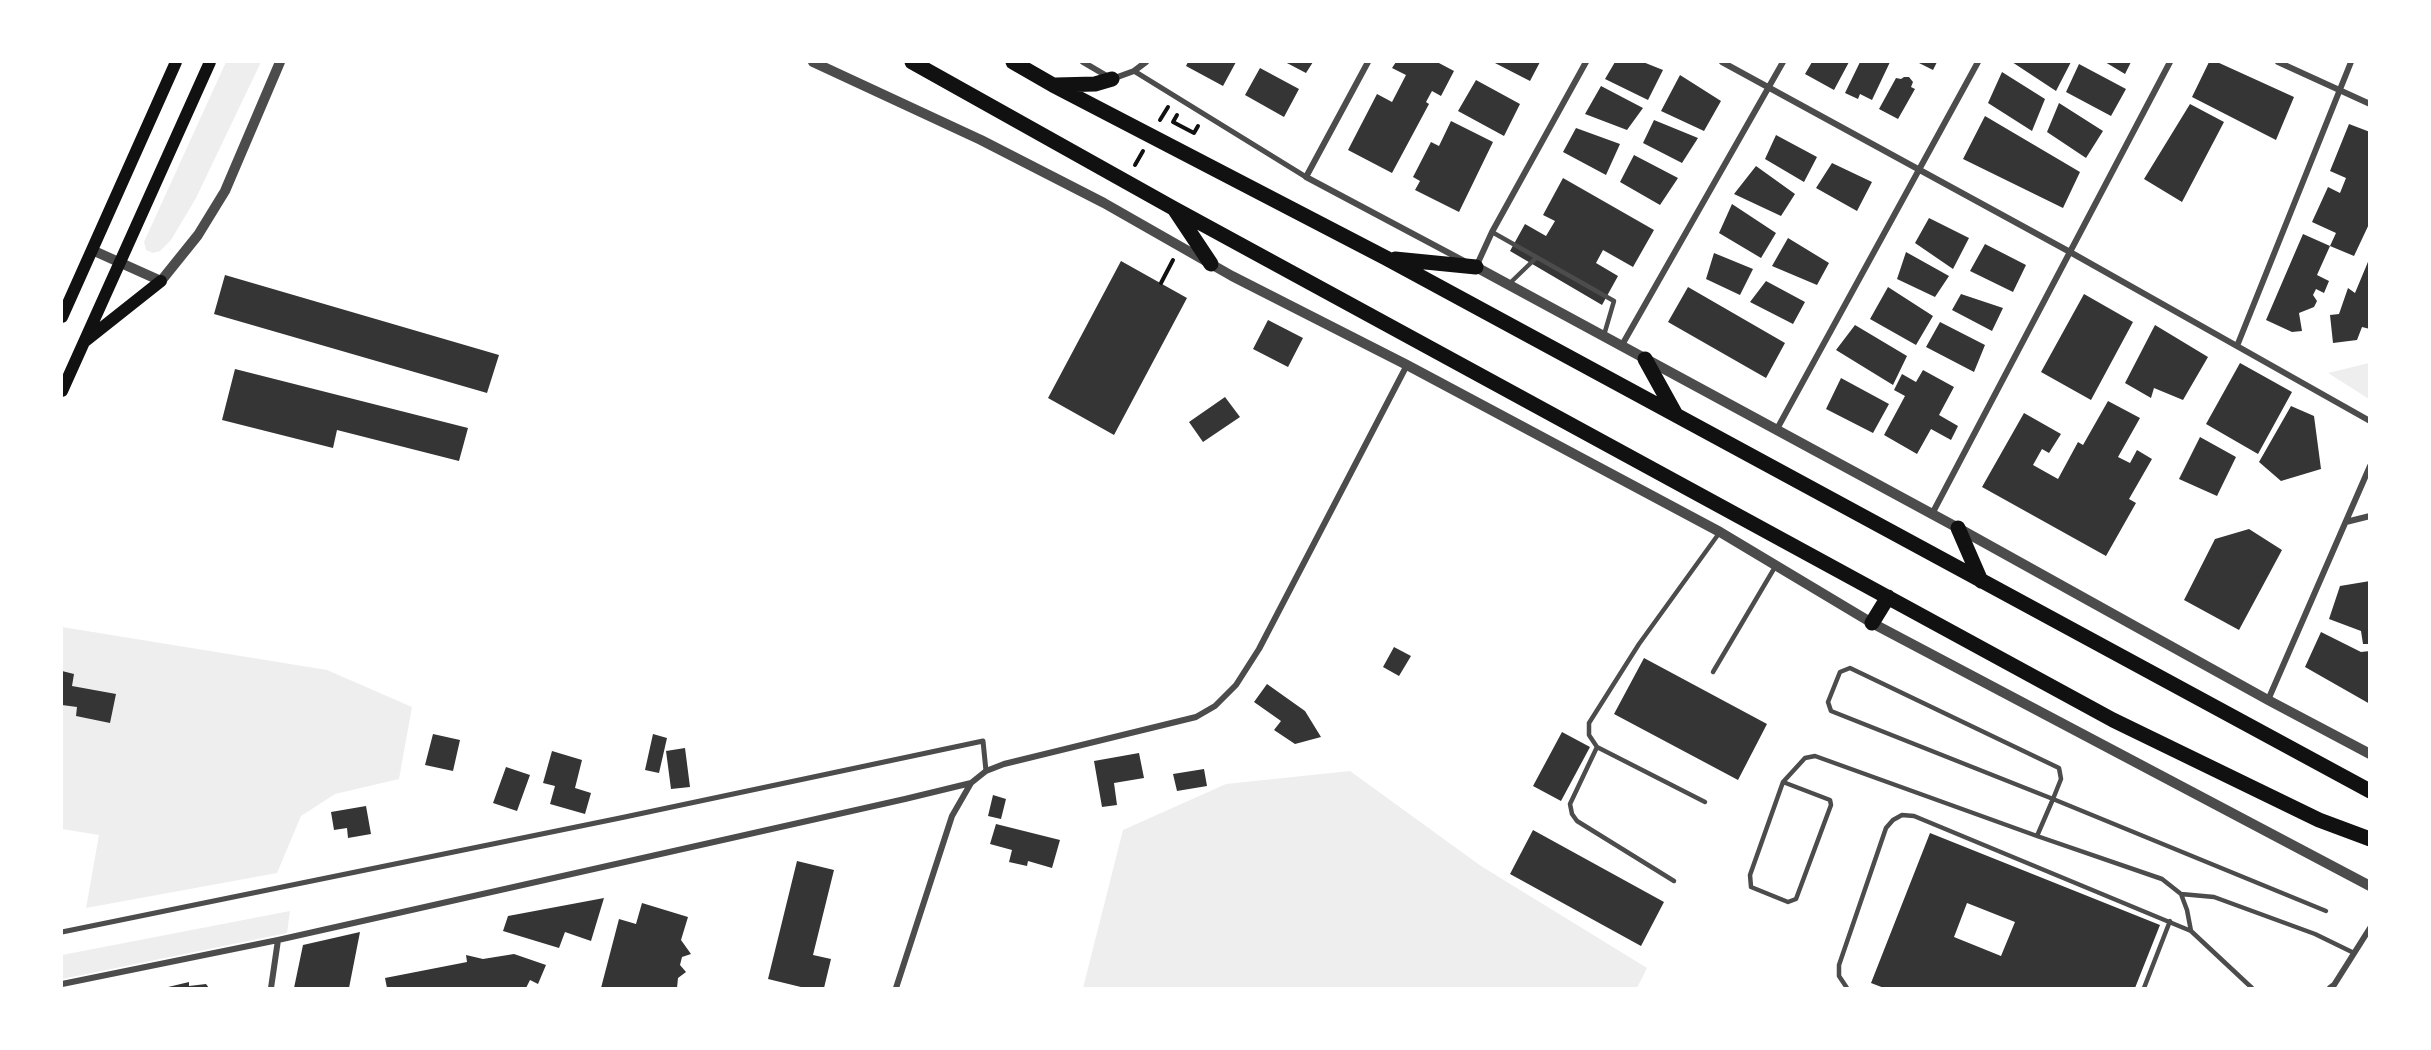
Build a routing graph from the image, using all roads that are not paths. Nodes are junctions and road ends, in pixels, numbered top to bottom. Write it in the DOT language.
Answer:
graph roads {
  1 [pos="176,62"];
  2 [pos="210,62"];
  3 [pos="280,62"];
  4 [pos="813,62"];
  5 [pos="912,62"];
  6 [pos="1013,62"];
  7 [pos="1083,62"];
  8 [pos="1146,62"];
  9 [pos="1368,62"];
  10 [pos="1586,62"];
  11 [pos="1722,62"];
  12 [pos="1783,62"];
  13 [pos="1978,62"];
  14 [pos="2170,62"];
  15 [pos="2278,62"];
  16 [pos="2351,62"];
  17 [pos="1134,71"];
  18 [pos="1112,79"];
  19 [pos="1053,85"];
  20 [pos="1768,87"];
  21 [pos="2339,90"];
  22 [pos="2370,104"];
  23 [pos="1919,170"];
  24 [pos="1306,177"];
  25 [pos="1173,208"];
  26 [pos="1492,232"];
  27 [pos="92,250"];
  28 [pos="2070,252"];
  29 [pos="1386,258"];
  30 [pos="1536,258"];
  31 [pos="120,263"];
  32 [pos="1211,264"];
  33 [pos="1476,267"];
  34 [pos="161,281"];
  35 [pos="1509,285"];
  36 [pos="62,317"];
  37 [pos="1604,335"];
  38 [pos="83,342"];
  39 [pos="1622,345"];
  40 [pos="2237,346"];
  41 [pos="1645,359"];
  42 [pos="1407,365"];
  43 [pos="62,391"];
  44 [pos="1676,415"];
  45 [pos="2370,421"];
  46 [pos="1778,429"];
  47 [pos="2370,466"];
  48 [pos="2367,477"];
  49 [pos="1932,514"];
  50 [pos="2370,516"];
  51 [pos="2346,522"];
  52 [pos="1958,528"];
  53 [pos="1720,532"];
  54 [pos="1776,565"];
  55 [pos="1981,580"];
  56 [pos="1888,597"];
  57 [pos="1872,623"];
  58 [pos="1713,672"];
  59 [pos="2268,700"];
  60 [pos="1597,747"];
  61 [pos="2370,754"];
  62 [pos="986,771"];
  63 [pos="1783,782"];
  64 [pos="971,783"];
  65 [pos="2370,792"];
  66 [pos="2053,799"];
  67 [pos="1705,802"];
  68 [pos="2037,836"];
  69 [pos="2370,839"];
  70 [pos="1674,880"];
  71 [pos="2370,886"];
  72 [pos="2181,894"];
  73 [pos="2326,911"];
  74 [pos="2170,921"];
  75 [pos="2370,928"];
  76 [pos="2191,931"];
  77 [pos="62,932"];
  78 [pos="278,940"];
  79 [pos="2354,953"];
  80 [pos="62,984"];
  81 [pos="2335,987"];
  82 [pos="271,988"];
  83 [pos="896,988"];
  84 [pos="1846,988"];
  85 [pos="2144,988"];
  86 [pos="2252,988"];
  1 -- 27 [label="main road"];
  2 -- 31 [label="main road"];
  3 -- 34 [label="street"];
  4 -- 32 [label="street"];
  5 -- 25 [label="main road"];
  6 -- 19 [label="main road"];
  7 -- 18 [label="street"];
  8 -- 17 [label="street"];
  9 -- 24 [label="street"];
  10 -- 26 [label="street"];
  11 -- 20 [label="street"];
  12 -- 20 [label="street"];
  13 -- 23 [label="street"];
  14 -- 28 [label="street"];
  15 -- 21 [label="street"];
  16 -- 21 [label="street"];
  17 -- 18 [label="street"];
  17 -- 24 [label="street"];
  18 -- 19 [label="main road"];
  19 -- 29 [label="main road"];
  20 -- 23 [label="street"];
  20 -- 39 [label="street"];
  21 -- 22 [label="street"];
  21 -- 40 [label="street"];
  23 -- 28 [label="street"];
  23 -- 46 [label="street"];
  24 -- 33 [label="street"];
  25 -- 32 [label="main road"];
  25 -- 56 [label="main road"];
  26 -- 30 [label="lane"];
  26 -- 33 [label="street"];
  27 -- 31 [label="street"];
  27 -- 36 [label="main road"];
  28 -- 40 [label="street"];
  28 -- 49 [label="street"];
  29 -- 33 [label="main road"];
  29 -- 44 [label="main road"];
  30 -- 35 [label="lane"];
  30 -- 37 [label="lane"];
  31 -- 34 [label="street"];
  31 -- 38 [label="main road"];
  32 -- 42 [label="street"];
  33 -- 35 [label="street"];
  34 -- 38 [label="main road"];
  35 -- 37 [label="street"];
  37 -- 39 [label="street"];
  38 -- 43 [label="main road"];
  39 -- 41 [label="street"];
  40 -- 45 [label="street"];
  41 -- 44 [label="main road"];
  41 -- 46 [label="street"];
  42 -- 53 [label="street"];
  42 -- 62 [label="street"];
  44 -- 55 [label="main road"];
  46 -- 49 [label="street"];
  47 -- 48 [label="street"];
  48 -- 51 [label="street"];
  49 -- 52 [label="street"];
  50 -- 51 [label="street"];
  51 -- 59 [label="street"];
  52 -- 55 [label="main road"];
  52 -- 59 [label="street"];
  53 -- 54 [label="street"];
  53 -- 60 [label="lane"];
  54 -- 57 [label="street"];
  54 -- 58 [label="lane"];
  55 -- 65 [label="main road"];
  56 -- 57 [label="main road"];
  56 -- 69 [label="main road"];
  57 -- 71 [label="street"];
  59 -- 61 [label="street"];
  60 -- 67 [label="lane"];
  60 -- 70 [label="lane"];
  62 -- 64 [label="street"];
  62 -- 77 [label="street"];
  63 -- 63 [label="lane"];
  63 -- 68 [label="lane"];
  64 -- 78 [label="street"];
  64 -- 83 [label="street"];
  66 -- 66 [label="lane"];
  66 -- 68 [label="lane"];
  66 -- 73 [label="lane"];
  68 -- 72 [label="lane"];
  72 -- 76 [label="lane"];
  72 -- 79 [label="lane"];
  74 -- 76 [label="lane"];
  74 -- 84 [label="lane"];
  74 -- 85 [label="lane"];
  75 -- 79 [label="street"];
  76 -- 86 [label="lane"];
  78 -- 80 [label="street"];
  78 -- 82 [label="street"];
  79 -- 81 [label="street"];
}
